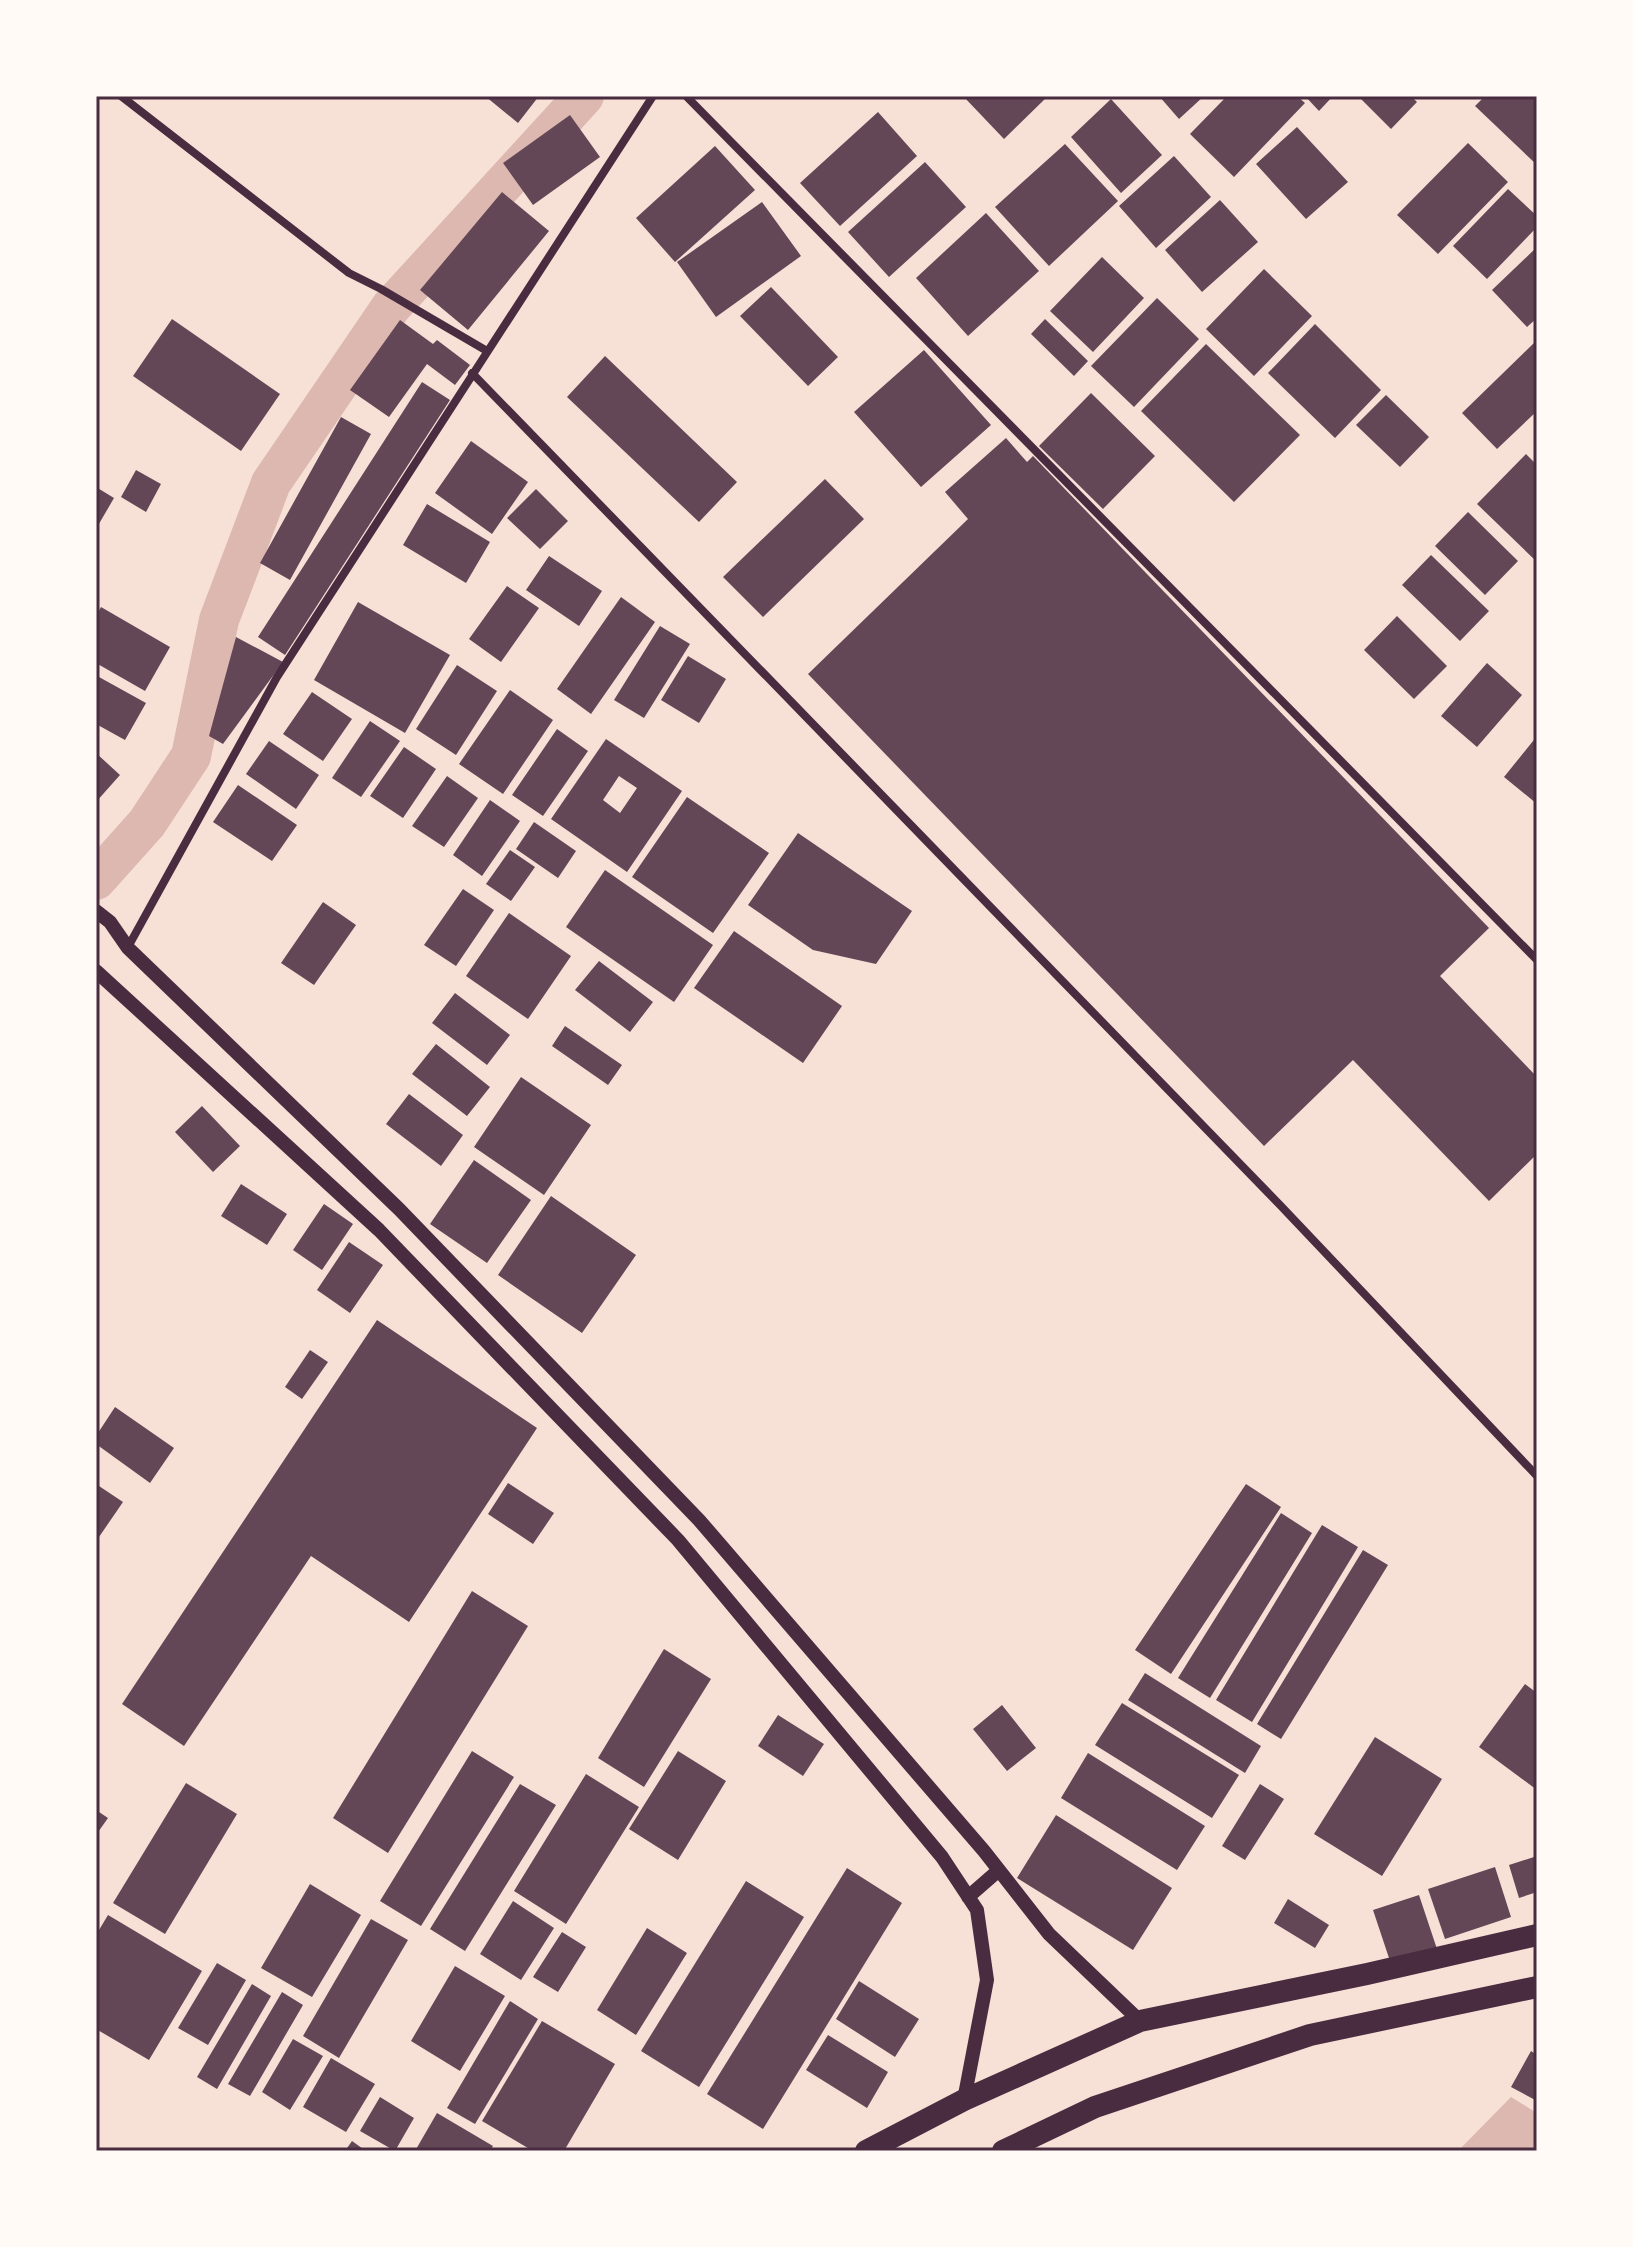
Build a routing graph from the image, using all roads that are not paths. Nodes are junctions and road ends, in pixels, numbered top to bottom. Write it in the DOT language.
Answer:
graph roads {
  1 [pos="121,96"];
  2 [pos="653,96"];
  3 [pos="686,96"];
  4 [pos="487,351"];
  5 [pos="472,373"];
  6 [pos="96,911"];
  7 [pos="128,948"];
  8 [pos="1537,960"];
  9 [pos="96,972"];
  10 [pos="1537,1476"];
  11 [pos="999,1870"];
  12 [pos="968,1897"];
  13 [pos="1537,1935"];
  14 [pos="1537,1987"];
  15 [pos="1140,2021"];
  16 [pos="964,2100"];
  17 [pos="866,2151"];
  18 [pos="1003,2151"];
  1 -- 4 [label="street"];
  2 -- 4 [label="street"];
  3 -- 8 [label="street"];
  4 -- 5 [label="street"];
  5 -- 7 [label="street"];
  5 -- 10 [label="street"];
  6 -- 7 [label="street"];
  7 -- 11 [label="street"];
  9 -- 12 [label="street"];
  11 -- 12 [label="street"];
  11 -- 15 [label="street"];
  12 -- 16 [label="street"];
  13 -- 15 [label="highway"];
  14 -- 18 [label="highway"];
  15 -- 16 [label="highway"];
  16 -- 17 [label="highway"];
}
